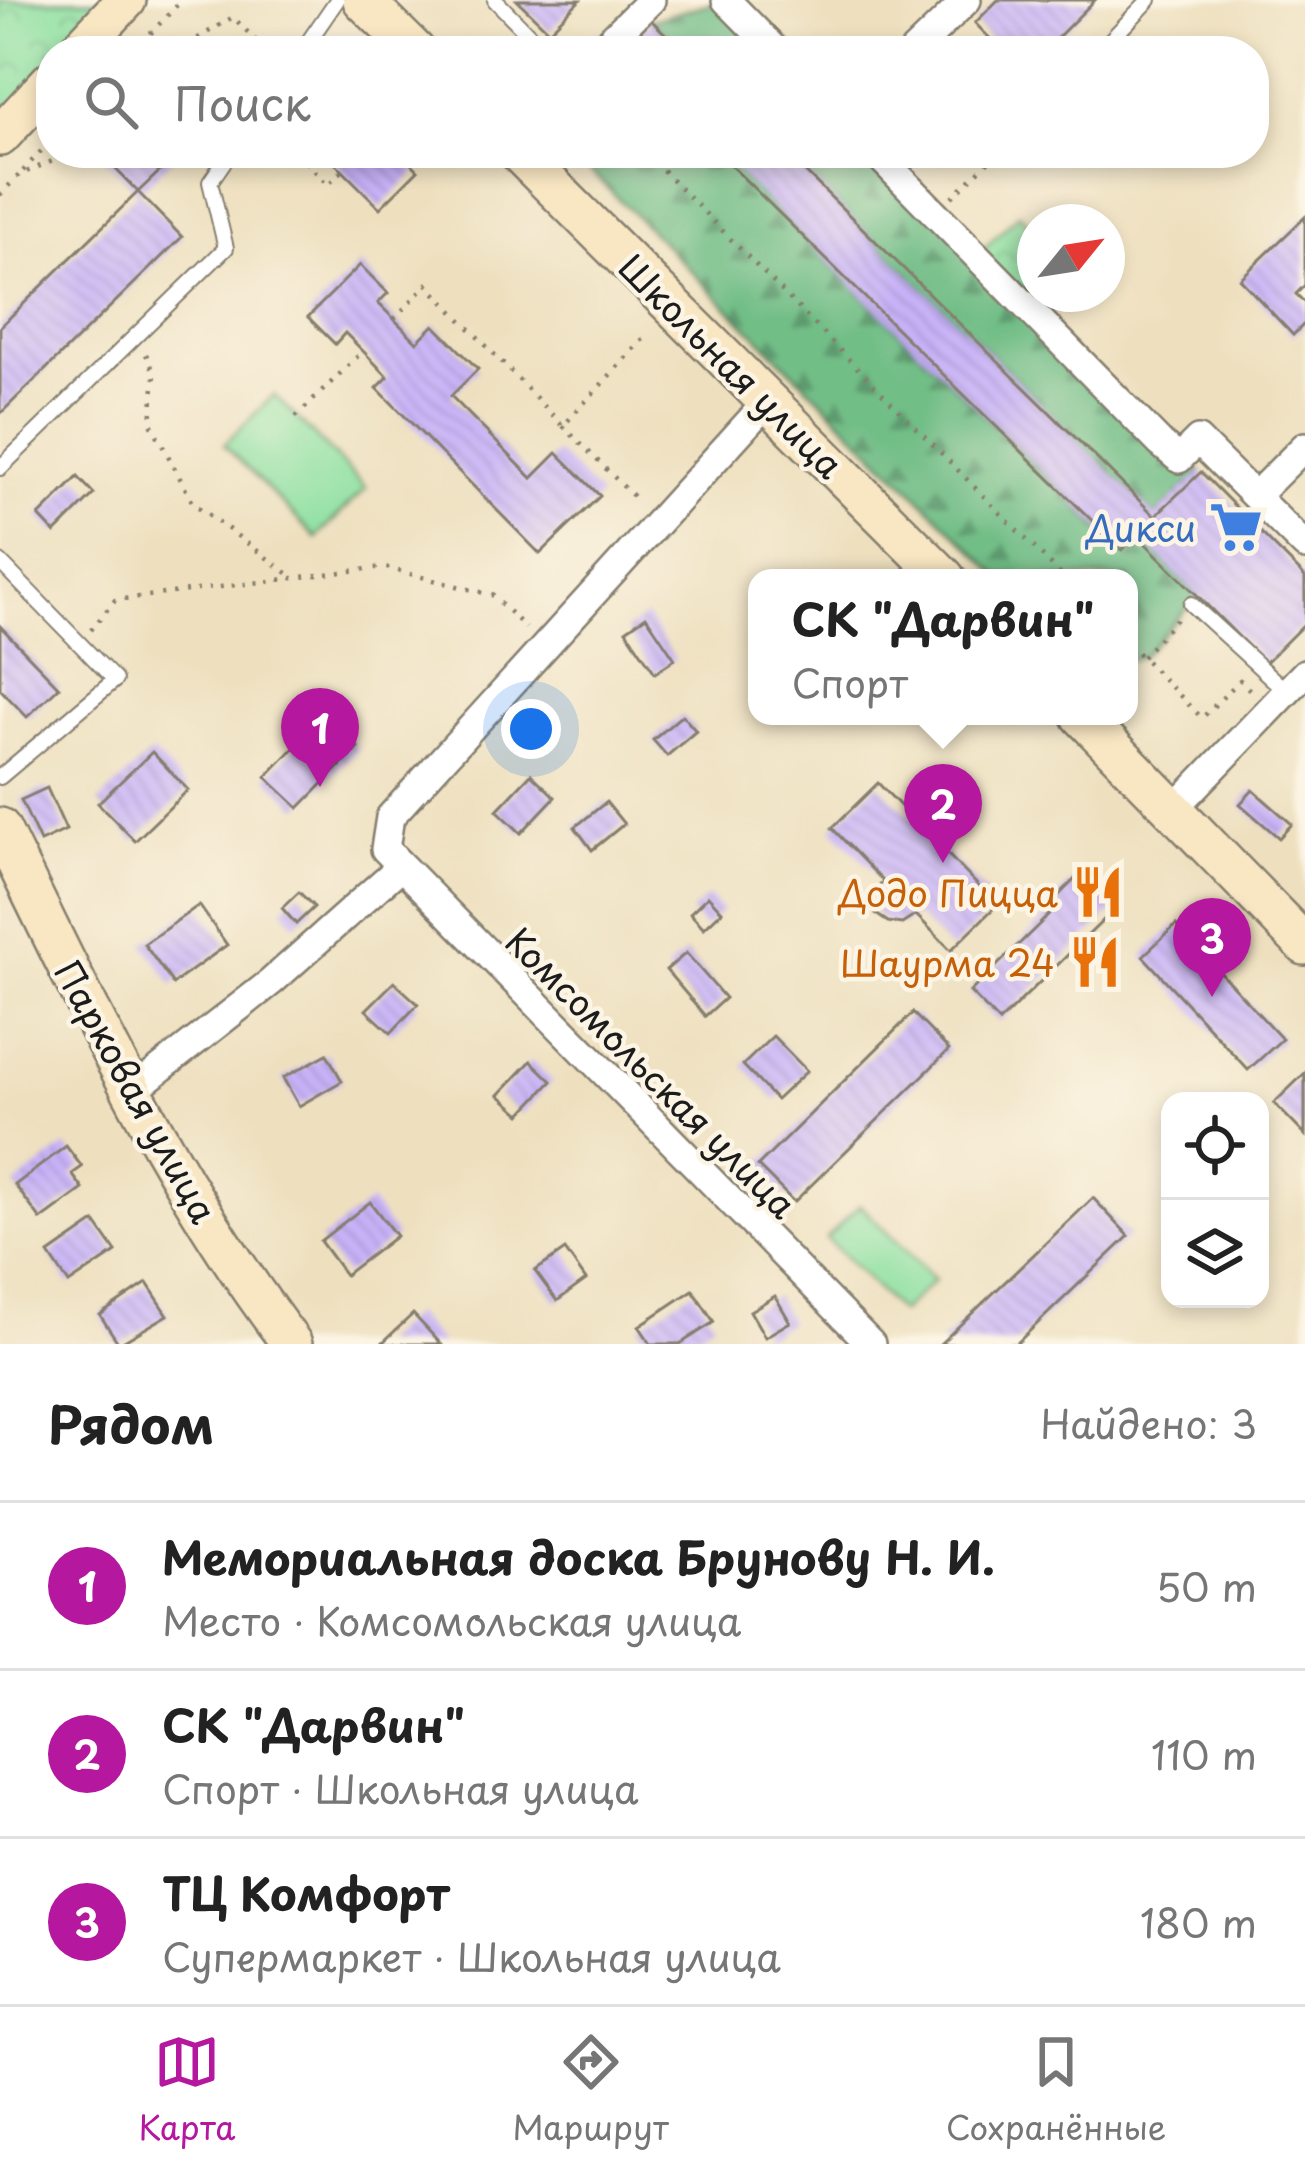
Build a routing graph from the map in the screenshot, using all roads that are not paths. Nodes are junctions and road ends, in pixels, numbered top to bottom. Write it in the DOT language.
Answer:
graph roads {
  1 [pos="126,0"];
  2 [pos="337,0"];
  3 [pos="363,0"];
  4 [pos="495,0"];
  5 [pos="651,0"];
  6 [pos="726,0"];
  7 [pos="967,0"];
  8 [pos="1149,0"];
  9 [pos="92,36"];
  10 [pos="312,36"];
  11 [pos="400,36"];
  12 [pos="530,36"];
  13 [pos="614,36"];
  14 [pos="761,36"];
  15 [pos="930,36"];
  16 [pos="1114,36"];
  17 [pos="36,96"];
  18 [pos="0,136"];
  19 [pos="220,168"];
  20 [pos="534,168"];
  21 [pos="891,168"];
  22 [pos="769,400"];
  23 [pos="1305,446"];
  24 [pos="0,468"];
  25 [pos="1256,495"];
  26 [pos="1305,546"];
  27 [pos="0,562"];
  28 [pos="936,569"];
  29 [pos="1191,604"];
  30 [pos="1288,691"];
  31 [pos="1091,725"];
  32 [pos="0,777"];
  33 [pos="1174,809"];
  34 [pos="0,828"];
  35 [pos="392,859"];
  36 [pos="1305,945"];
  37 [pos="132,1091"];
  38 [pos="292,1344"];
  39 [pos="871,1344"];
  1 -- 9 [label="main road"];
  2 -- 10 [label="lane"];
  3 -- 11 [label="main road"];
  4 -- 12 [label="lane"];
  5 -- 13 [label="street"];
  6 -- 14 [label="street"];
  7 -- 15 [label="street"];
  8 -- 16 [label="lane"];
  17 -- 18 [label="main road"];
  19 -- 24 [label="lane"];
  20 -- 22 [label="main road, Школьная улица"];
  21 -- 25 [label="street"];
  22 -- 28 [label="main road, Школьная улица"];
  22 -- 35 [label="street"];
  23 -- 25 [label="street"];
  25 -- 26 [label="street"];
  27 -- 32 [label="lane"];
  29 -- 30 [label="lane"];
  30 -- 33 [label="street"];
  31 -- 33 [label="main road"];
  33 -- 36 [label="main road"];
  34 -- 37 [label="main road, Парковая улица"];
  35 -- 37 [label="street"];
  35 -- 39 [label="street, Комсомольская улица"];
  37 -- 38 [label="main road, Парковая улица"];
}
